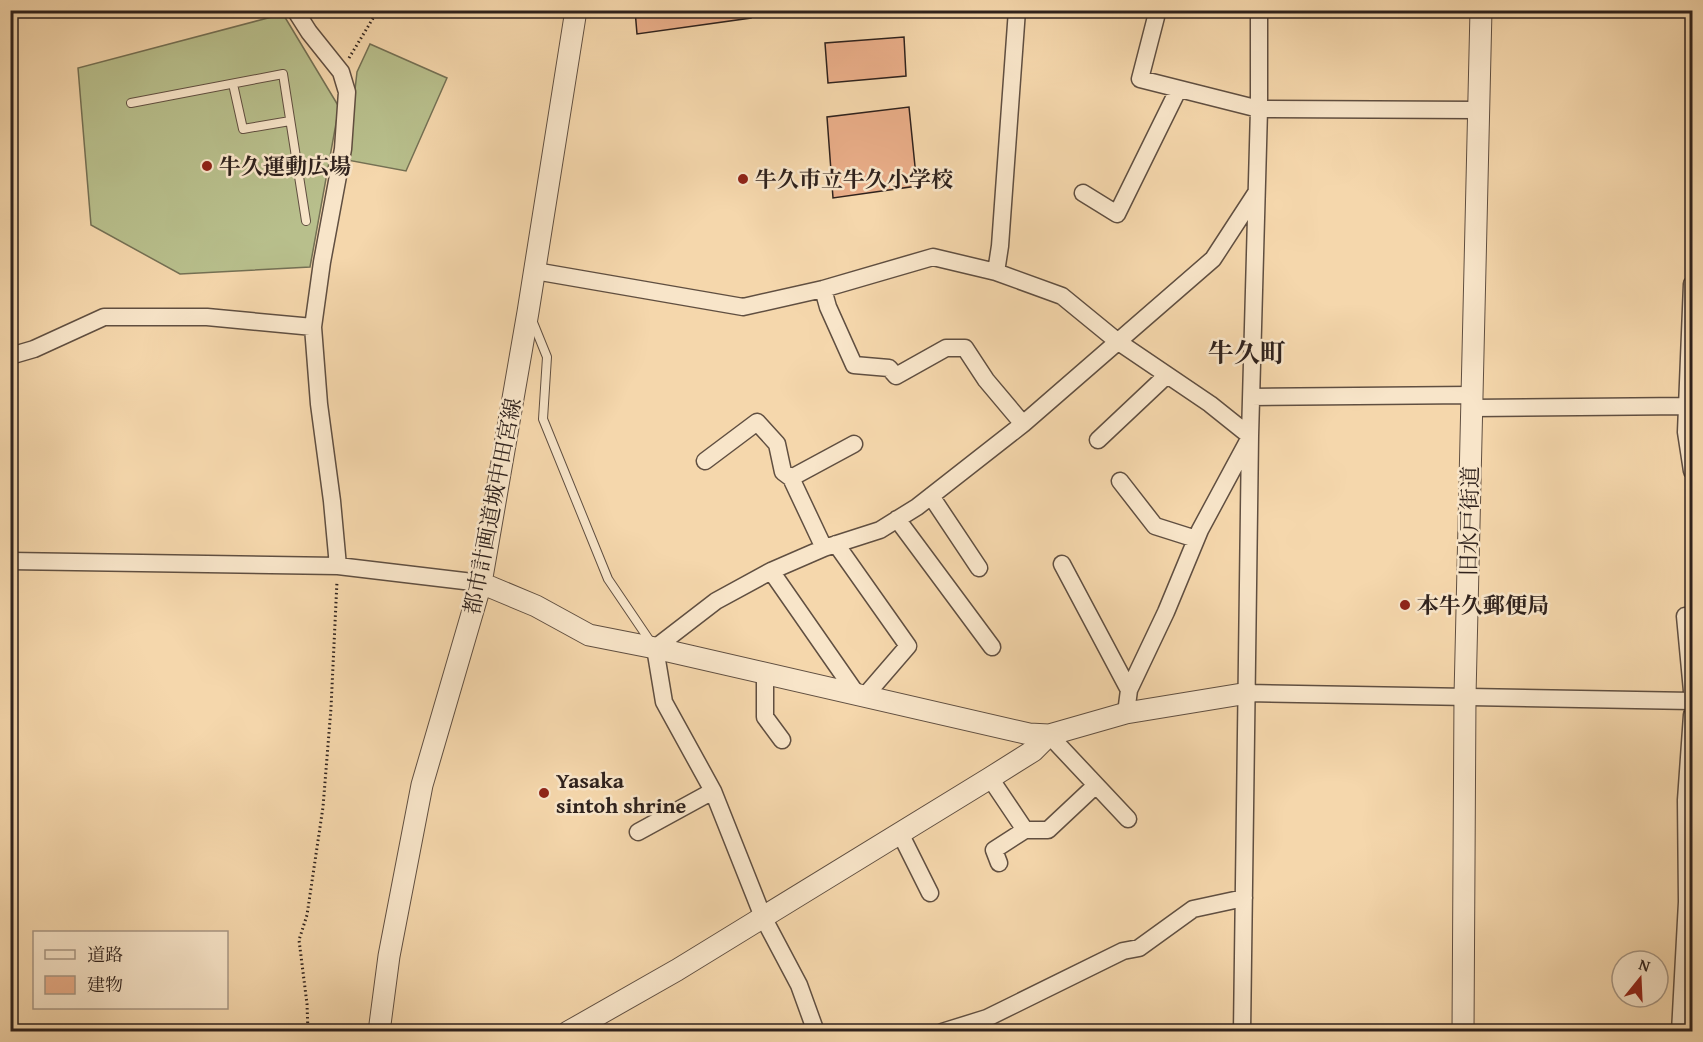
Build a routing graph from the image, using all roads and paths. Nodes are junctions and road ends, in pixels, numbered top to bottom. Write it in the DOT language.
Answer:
graph roads {
  1 [pos="295,10"];
  2 [pos="378,10"];
  3 [pos="576,10"];
  4 [pos="1017,10"];
  5 [pos="1259,10"];
  6 [pos="1480,10"];
  7 [pos="1156,17"];
  8 [pos="341,72"];
  9 [pos="233,84"];
  10 [pos="1178,90"];
  11 [pos="131,103"];
  12 [pos="1259,109"];
  13 [pos="1479,110"];
  14 [pos="290,121"];
  15 [pos="1083,193"];
  16 [pos="1256,193"];
  17 [pos="306,221"];
  18 [pos="535,271"];
  19 [pos="996,272"];
  20 [pos="1692,284"];
  21 [pos="823,289"];
  22 [pos="528,312"];
  23 [pos="313,327"];
  24 [pos="1117,341"];
  25 [pos="10,356"];
  26 [pos="1167,375"];
  27 [pos="1689,396"];
  28 [pos="1251,398"];
  29 [pos="1472,401"];
  30 [pos="1023,424"];
  31 [pos="1689,434"];
  32 [pos="1250,436"];
  33 [pos="1098,440"];
  34 [pos="854,444"];
  35 [pos="705,461"];
  36 [pos="1692,471"];
  37 [pos="791,478"];
  38 [pos="1120,481"];
  39 [pos="931,496"];
  40 [pos="897,519"];
  41 [pos="1196,538"];
  42 [pos="830,546"];
  43 [pos="10,561"];
  44 [pos="1062,564"];
  45 [pos="338,566"];
  46 [pos="979,568"];
  47 [pos="771,572"];
  48 [pos="481,583"];
  49 [pos="1685,616"];
  50 [pos="992,647"];
  51 [pos="656,648"];
  52 [pos="765,674"];
  53 [pos="1129,690"];
  54 [pos="1692,691"];
  55 [pos="1248,693"];
  56 [pos="861,696"];
  57 [pos="1465,696"];
  58 [pos="1692,701"];
  59 [pos="1126,713"];
  60 [pos="1692,715"];
  61 [pos="1049,735"];
  62 [pos="782,740"];
  63 [pos="990,778"];
  64 [pos="1096,785"];
  65 [pos="713,791"];
  66 [pos="1128,819"];
  67 [pos="1025,830"];
  68 [pos="638,832"];
  69 [pos="900,833"];
  70 [pos="999,863"];
  71 [pos="930,893"];
  72 [pos="1244,898"];
  73 [pos="1690,902"];
  74 [pos="763,917"];
  75 [pos="308,1032"];
  76 [pos="379,1032"];
  77 [pos="568,1032"];
  78 [pos="816,1032"];
  79 [pos="942,1032"];
  80 [pos="1242,1032"];
  81 [pos="1463,1032"];
  82 [pos="1680,1032"];
  1 -- 8 [label="street"];
  2 -- 8 [label="path"];
  3 -- 18 [label="street, 都市計画道城中田宮線"];
  4 -- 19 [label="street"];
  5 -- 12 [label="street"];
  6 -- 13 [label="street, 旧水戸街道"];
  7 -- 10 [label="street"];
  8 -- 23 [label="street"];
  9 -- 11 [label="lane"];
  9 -- 14 [label="lane"];
  9 -- 14 [label="lane"];
  10 -- 12 [label="street"];
  10 -- 15 [label="street"];
  12 -- 13 [label="street"];
  12 -- 16 [label="street"];
  13 -- 29 [label="street, 旧水戸街道"];
  14 -- 17 [label="lane"];
  16 -- 24 [label="street"];
  16 -- 28 [label="street"];
  18 -- 21 [label="street"];
  18 -- 22 [label="street, 都市計画道城中田宮線"];
  19 -- 21 [label="street"];
  19 -- 24 [label="street"];
  20 -- 27 [label="street"];
  21 -- 30 [label="street"];
  22 -- 48 [label="street, 都市計画道城中田宮線"];
  22 -- 51 [label="lane"];
  23 -- 25 [label="street"];
  23 -- 45 [label="street"];
  24 -- 26 [label="street"];
  24 -- 30 [label="street"];
  26 -- 32 [label="street"];
  26 -- 33 [label="street"];
  27 -- 29 [label="street"];
  27 -- 31 [label="street"];
  28 -- 29 [label="street"];
  28 -- 32 [label="street"];
  29 -- 57 [label="street, 旧水戸街道"];
  30 -- 39 [label="street"];
  31 -- 36 [label="street"];
  32 -- 41 [label="street"];
  32 -- 55 [label="street"];
  34 -- 37 [label="street"];
  35 -- 37 [label="street"];
  37 -- 42 [label="street"];
  38 -- 41 [label="street"];
  39 -- 40 [label="street"];
  39 -- 46 [label="street"];
  40 -- 42 [label="street"];
  40 -- 50 [label="street"];
  41 -- 53 [label="street"];
  42 -- 47 [label="street"];
  42 -- 56 [label="street"];
  43 -- 45 [label="street"];
  44 -- 53 [label="street"];
  45 -- 48 [label="street"];
  45 -- 75 [label="path"];
  47 -- 51 [label="street"];
  47 -- 56 [label="street"];
  48 -- 51 [label="street"];
  48 -- 76 [label="street, 都市計画道城中田宮線"];
  49 -- 54 [label="street"];
  51 -- 52 [label="street"];
  51 -- 65 [label="street"];
  52 -- 56 [label="street"];
  52 -- 62 [label="street"];
  53 -- 59 [label="street"];
  55 -- 57 [label="street"];
  55 -- 59 [label="street"];
  55 -- 72 [label="street"];
  56 -- 61 [label="street"];
  57 -- 58 [label="street"];
  57 -- 81 [label="street, 旧水戸街道"];
  59 -- 61 [label="street"];
  60 -- 73 [label="street"];
  61 -- 63 [label="street"];
  61 -- 64 [label="street"];
  63 -- 67 [label="street"];
  63 -- 69 [label="street"];
  64 -- 66 [label="street"];
  64 -- 67 [label="street"];
  65 -- 68 [label="street"];
  65 -- 74 [label="street"];
  67 -- 70 [label="street"];
  69 -- 71 [label="street"];
  69 -- 74 [label="street"];
  72 -- 79 [label="street"];
  72 -- 80 [label="street"];
  73 -- 82 [label="street"];
  74 -- 77 [label="street"];
  74 -- 78 [label="street"];
}
